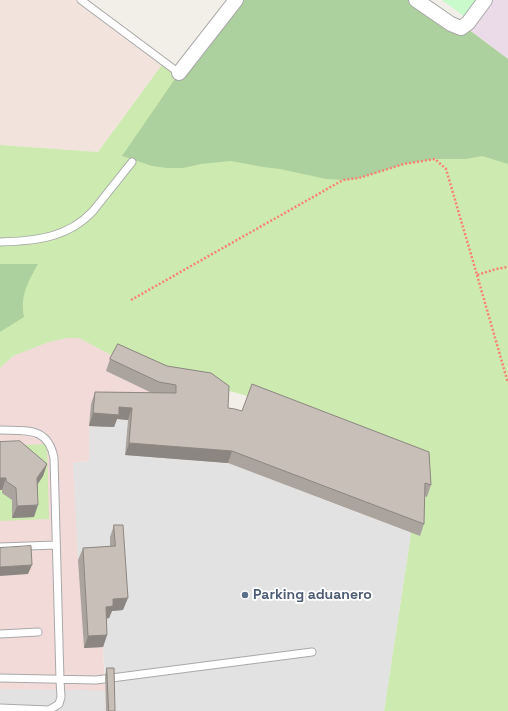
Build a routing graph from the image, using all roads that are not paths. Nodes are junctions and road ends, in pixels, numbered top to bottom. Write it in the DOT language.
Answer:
graph roads {
  1 [pos="81,0"];
  2 [pos="236,0"];
  3 [pos="416,0"];
  4 [pos="485,0"];
  5 [pos="179,74"];
  6 [pos="132,162"];
  7 [pos="0,242"];
  8 [pos="0,430"];
  9 [pos="56,545"];
  10 [pos="0,547"];
  11 [pos="38,632"];
  12 [pos="0,634"];
  13 [pos="312,652"];
  14 [pos="0,678"];
  15 [pos="60,680"];
  16 [pos="0,708"];
  1 -- 5 [label="lane"];
  2 -- 5 [label="street"];
  3 -- 4 [label="street"];
  6 -- 7 [label="lane"];
  8 -- 9 [label="lane"];
  9 -- 10 [label="lane"];
  9 -- 15 [label="lane"];
  11 -- 12 [label="lane"];
  13 -- 15 [label="lane"];
  14 -- 15 [label="lane"];
  15 -- 16 [label="lane"];
}
